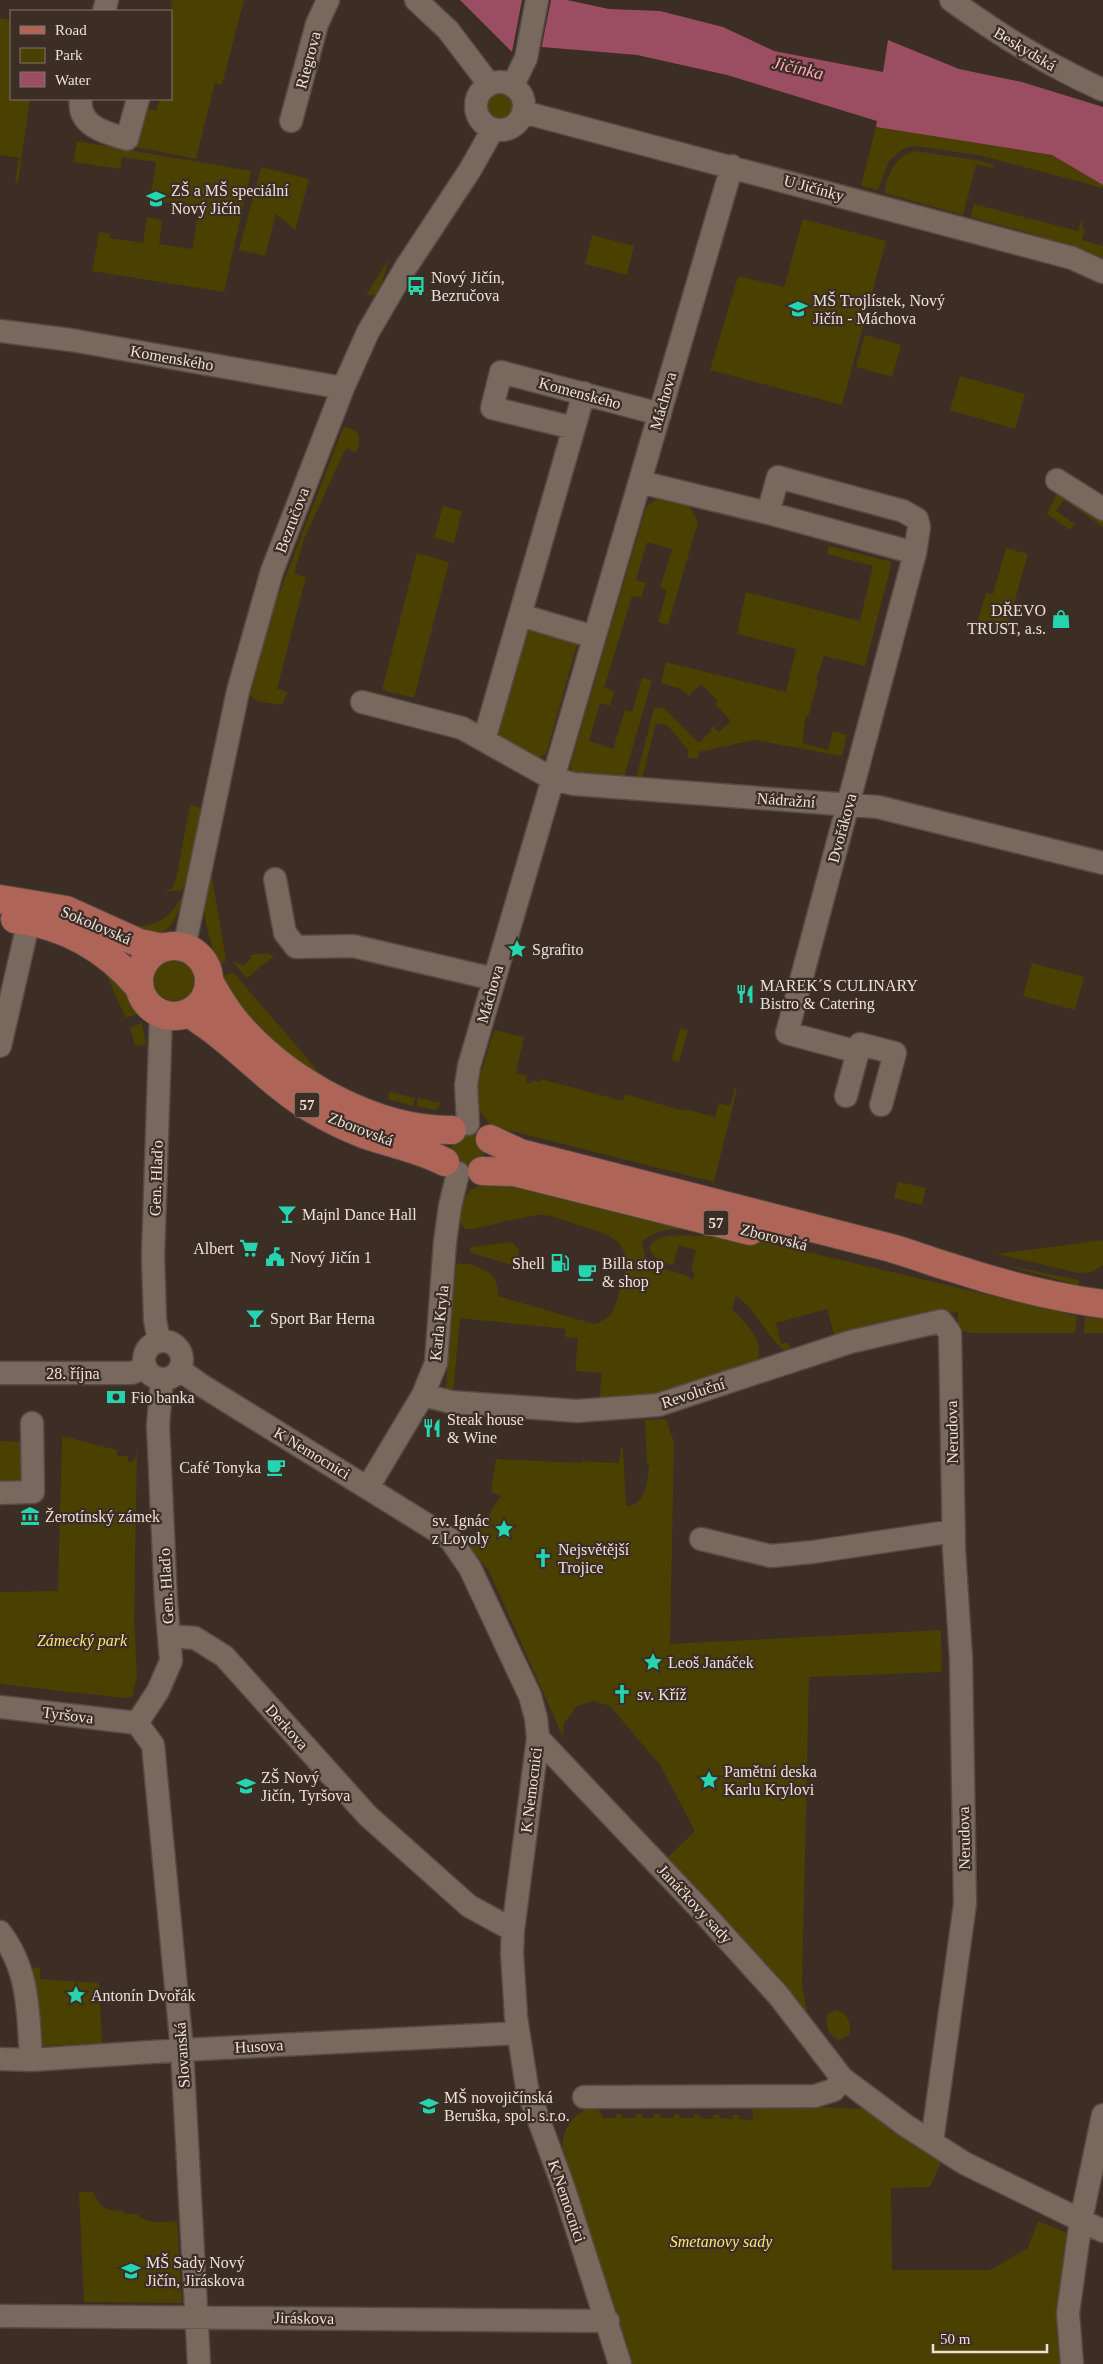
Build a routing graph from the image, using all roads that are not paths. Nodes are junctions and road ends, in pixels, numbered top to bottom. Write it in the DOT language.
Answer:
graph roads {
  1 [pos="328,0"];
  2 [pos="416,0"];
  3 [pos="537,0"];
  4 [pos="951,0"];
  5 [pos="489,84"];
  6 [pos="513,85"];
  7 [pos="1103,90"];
  8 [pos="81,100"];
  9 [pos="138,100"];
  10 [pos="523,112"];
  11 [pos="291,121"];
  12 [pos="493,129"];
  13 [pos="732,166"];
  14 [pos="1103,272"];
  15 [pos="0,331"];
  16 [pos="343,388"];
  17 [pos="584,393"];
  18 [pos="660,414"];
  19 [pos="574,428"];
  20 [pos="1057,480"];
  21 [pos="640,482"];
  22 [pos="1103,509"];
  23 [pos="768,513"];
  24 [pos="915,553"];
  25 [pos="520,615"];
  26 [pos="594,637"];
  27 [pos="362,702"];
  28 [pos="484,740"];
  29 [pos="553,779"];
  30 [pos="848,805"];
  31 [pos="1103,862"];
  32 [pos="275,879"];
  33 [pos="0,899"];
  34 [pos="0,917"];
  35 [pos="29,920"];
  36 [pos="173,948"];
  37 [pos="494,979"];
  38 [pos="208,981"];
  39 [pos="139,987"];
  40 [pos="188,1012"];
  41 [pos="161,1014"];
  42 [pos="0,1046"];
  43 [pos="858,1052"];
  44 [pos="846,1096"];
  45 [pos="881,1105"];
  46 [pos="470,1131"];
  47 [pos="462,1169"];
  48 [pos="952,1268"];
  49 [pos="1103,1304"];
  50 [pos="950,1333"];
  51 [pos="159,1341"];
  52 [pos="0,1372"];
  53 [pos="162,1372"];
  54 [pos="423,1395"];
  55 [pos="32,1422"];
  56 [pos="368,1487"];
  57 [pos="0,1493"];
  58 [pos="954,1531"];
  59 [pos="701,1539"];
  60 [pos="169,1636"];
  61 [pos="0,1707"];
  62 [pos="137,1723"];
  63 [pos="538,1738"];
  64 [pos="513,1930"];
  65 [pos="0,1932"];
  66 [pos="518,2034"];
  67 [pos="182,2050"];
  68 [pos="0,2059"];
  69 [pos="31,2060"];
  70 [pos="842,2078"];
  71 [pos="584,2097"];
  72 [pos="1103,2115"];
  73 [pos="932,2142"];
  74 [pos="1081,2220"];
  75 [pos="1103,2231"];
  76 [pos="0,2316"];
  77 [pos="196,2317"];
  78 [pos="608,2321"];
  79 [pos="198,2364"];
  80 [pos="620,2364"];
  81 [pos="1072,2364"];
  1 -- 11 [label="street, Riegrova"];
  2 -- 5 [label="street"];
  3 -- 6 [label="street"];
  4 -- 7 [label="street, Beskydská"];
  5 -- 6 [label="street"];
  5 -- 12 [label="street"];
  6 -- 10 [label="street"];
  8 -- 9 [label="street"];
  10 -- 12 [label="street"];
  10 -- 13 [label="street, U Jičínky"];
  12 -- 16 [label="street, Bezručova"];
  13 -- 14 [label="street, U Jičínky"];
  13 -- 18 [label="street, Máchova"];
  15 -- 16 [label="street, Komenského"];
  16 -- 36 [label="street, Bezručova"];
  17 -- 18 [label="street, Komenského"];
  17 -- 19 [label="street"];
  17 -- 19 [label="street, Komenského"];
  18 -- 21 [label="street, Máchova"];
  19 -- 25 [label="street"];
  20 -- 22 [label="street"];
  21 -- 23 [label="street"];
  21 -- 26 [label="street, Máchova"];
  23 -- 24 [label="street"];
  23 -- 24 [label="street, Dvořákova"];
  24 -- 30 [label="street, Dvořákova"];
  25 -- 26 [label="street"];
  25 -- 28 [label="street"];
  26 -- 29 [label="street, Máchova"];
  27 -- 28 [label="street"];
  28 -- 29 [label="street"];
  29 -- 30 [label="street, Nádražní"];
  29 -- 37 [label="street, Máchova"];
  30 -- 31 [label="street, Nádražní"];
  30 -- 43 [label="street, Dvořákova"];
  32 -- 37 [label="street"];
  33 -- 36 [label="main road, Sokolovská / 57"];
  34 -- 35 [label="main road, Sokolovská"];
  35 -- 39 [label="main road, Sokolovská"];
  35 -- 42 [label="street"];
  36 -- 38 [label="main road, 57"];
  36 -- 39 [label="main road"];
  37 -- 46 [label="street, Máchova"];
  38 -- 40 [label="main road"];
  38 -- 46 [label="main road, Zborovská / 57"];
  39 -- 41 [label="main road"];
  40 -- 41 [label="main road"];
  40 -- 47 [label="main road, Zborovská / 57"];
  41 -- 51 [label="street, Gen. Hlaďo"];
  43 -- 44 [label="street"];
  43 -- 45 [label="street, Dvořákova"];
  46 -- 47 [label="main road"];
  46 -- 47 [label="main road"];
  46 -- 48 [label="main road, Zborovská / 57"];
  47 -- 48 [label="main road, Zborovská / 57"];
  47 -- 54 [label="street, Karla Kryla"];
  48 -- 49 [label="main road, Zborovská / 57"];
  50 -- 54 [label="street, Revoluční"];
  50 -- 58 [label="street, Nerudova"];
  51 -- 53 [label="street, Gen. Hlaďo"];
  51 -- 53 [label="street, Gen. Hlaďo"];
  52 -- 53 [label="street, 28. října"];
  53 -- 56 [label="street, K Nemocnici"];
  53 -- 60 [label="street, Gen. Hlaďo"];
  54 -- 56 [label="street, Karla Kryla"];
  55 -- 57 [label="street"];
  56 -- 63 [label="street, K Nemocnici"];
  58 -- 59 [label="street"];
  58 -- 73 [label="street, Nerudova"];
  60 -- 62 [label="street, Gen. Hlaďo"];
  60 -- 64 [label="street, Derkova"];
  61 -- 62 [label="street, Tyršova"];
  62 -- 67 [label="street, Slovanská"];
  63 -- 64 [label="street, K Nemocnici"];
  63 -- 70 [label="street, Janáčkovy sady"];
  64 -- 66 [label="street, K Nemocnici"];
  65 -- 69 [label="street"];
  66 -- 67 [label="street, Husova"];
  66 -- 78 [label="street, K Nemocnici"];
  67 -- 69 [label="street, Husova"];
  67 -- 77 [label="street, Slovanská"];
  68 -- 69 [label="street, Husova"];
  70 -- 71 [label="street"];
  70 -- 73 [label="street"];
  72 -- 74 [label="street"];
  73 -- 74 [label="street"];
  74 -- 75 [label="street"];
  74 -- 81 [label="street"];
  76 -- 77 [label="street, Jiráskova"];
  77 -- 78 [label="street, Jiráskova"];
  77 -- 79 [label="street, Slovanská"];
  78 -- 80 [label="street, K Nemocnici"];
}
